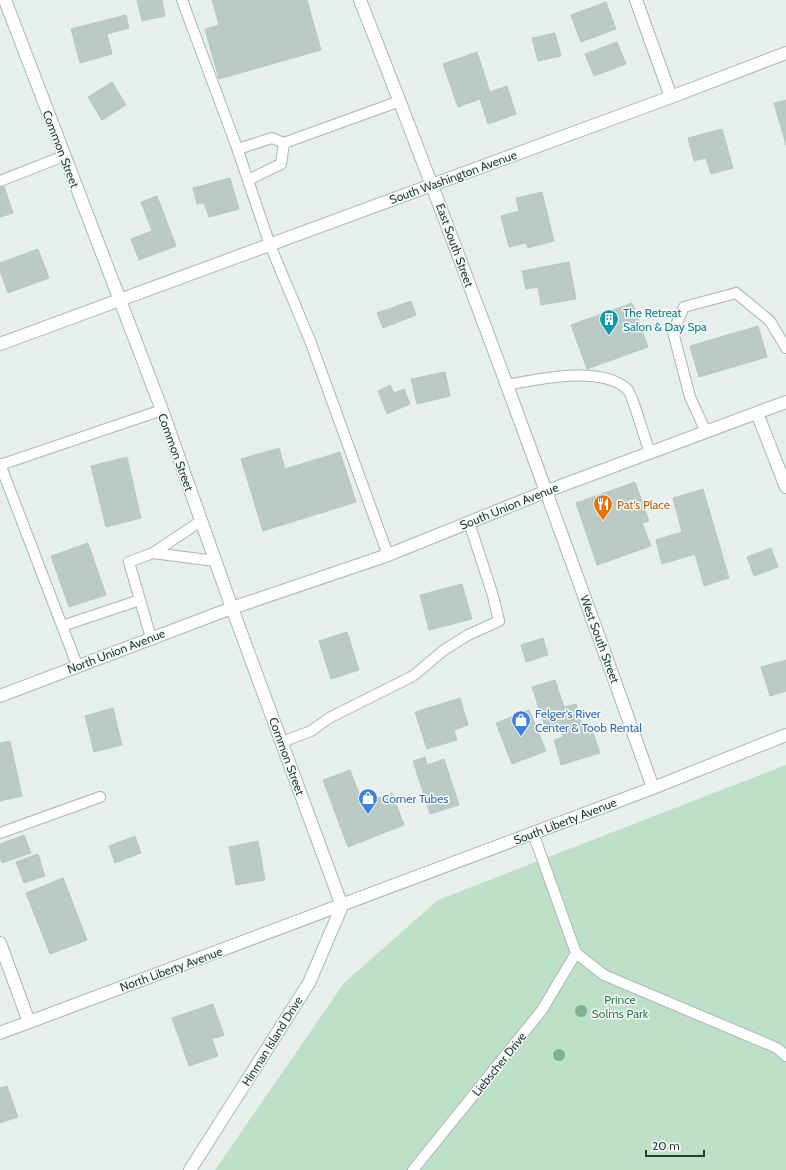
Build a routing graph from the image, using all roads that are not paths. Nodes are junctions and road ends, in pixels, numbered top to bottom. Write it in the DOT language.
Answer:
graph roads {
  1 [pos="5,0"];
  2 [pos="182,0"];
  3 [pos="360,0"];
  4 [pos="636,0"];
  5 [pos="786,53"];
  6 [pos="671,97"];
  7 [pos="400,101"];
  8 [pos="284,144"];
  9 [pos="238,149"];
  10 [pos="64,156"];
  11 [pos="248,180"];
  12 [pos="0,181"];
  13 [pos="433,185"];
  14 [pos="270,245"];
  15 [pos="118,300"];
  16 [pos="0,344"];
  17 [pos="786,348"];
  18 [pos="507,385"];
  19 [pos="786,402"];
  20 [pos="162,410"];
  21 [pos="757,413"];
  22 [pos="706,432"];
  23 [pos="650,453"];
  24 [pos="0,464"];
  25 [pos="786,487"];
  26 [pos="547,491"];
  27 [pos="201,521"];
  28 [pos="469,522"];
  29 [pos="153,553"];
  30 [pos="388,555"];
  31 [pos="215,561"];
  32 [pos="140,600"];
  33 [pos="232,608"];
  34 [pos="62,626"];
  35 [pos="151,638"];
  36 [pos="78,666"];
  37 [pos="0,696"];
  38 [pos="786,735"];
  39 [pos="282,742"];
  40 [pos="653,788"];
  41 [pos="100,798"];
  42 [pos="0,833"];
  43 [pos="533,833"];
  44 [pos="342,906"];
  45 [pos="0,943"];
  46 [pos="576,953"];
  47 [pos="29,1022"];
  48 [pos="0,1033"];
  49 [pos="786,1056"];
  50 [pos="190,1170"];
  51 [pos="413,1170"];
  1 -- 10 [label="street, Common Street"];
  2 -- 9 [label="lane"];
  3 -- 7 [label="street, East South Street"];
  4 -- 6 [label="street"];
  5 -- 6 [label="street, South Washington Avenue"];
  6 -- 13 [label="street, South Washington Avenue"];
  7 -- 8 [label="lane"];
  7 -- 13 [label="street, East South Street"];
  8 -- 9 [label="lane"];
  8 -- 11 [label="lane"];
  9 -- 11 [label="lane"];
  10 -- 12 [label="lane"];
  10 -- 15 [label="street, Common Street"];
  11 -- 14 [label="lane"];
  13 -- 14 [label="street, South Washington Avenue"];
  13 -- 18 [label="street, East South Street"];
  14 -- 15 [label="street, South Washington Avenue"];
  14 -- 30 [label="lane"];
  15 -- 16 [label="street, South Washington Avenue"];
  15 -- 20 [label="street, Common Street"];
  17 -- 22 [label="lane"];
  18 -- 23 [label="lane"];
  18 -- 26 [label="street, East South Street"];
  19 -- 21 [label="street, South Union Avenue"];
  20 -- 24 [label="lane"];
  20 -- 27 [label="street, Common Street"];
  21 -- 22 [label="street, South Union Avenue"];
  21 -- 25 [label="street"];
  22 -- 23 [label="street, South Union Avenue"];
  23 -- 26 [label="street, South Union Avenue"];
  24 -- 34 [label="lane"];
  26 -- 28 [label="street, South Union Avenue"];
  26 -- 40 [label="street, West South Street"];
  27 -- 29 [label="lane"];
  27 -- 31 [label="street, Common Street"];
  28 -- 30 [label="street, South Union Avenue"];
  28 -- 39 [label="lane"];
  29 -- 31 [label="lane"];
  29 -- 32 [label="lane"];
  30 -- 33 [label="street, South Union Avenue"];
  31 -- 33 [label="street, Common Street"];
  32 -- 34 [label="lane"];
  32 -- 35 [label="lane"];
  33 -- 35 [label="street, North Union Avenue"];
  33 -- 39 [label="street, Common Street"];
  34 -- 36 [label="lane"];
  35 -- 36 [label="street, North Union Avenue"];
  36 -- 37 [label="street, North Union Avenue"];
  38 -- 40 [label="street, South Liberty Avenue"];
  39 -- 44 [label="street, Common Street"];
  40 -- 43 [label="street, South Liberty Avenue"];
  41 -- 42 [label="lane"];
  43 -- 44 [label="street, South Liberty Avenue"];
  43 -- 46 [label="lane"];
  44 -- 47 [label="street, North Liberty Avenue"];
  44 -- 50 [label="street, Hinman Island Drive"];
  45 -- 47 [label="street"];
  46 -- 49 [label="lane"];
  46 -- 51 [label="lane, Liebscher Drive"];
  47 -- 48 [label="street, North Liberty Avenue"];
}
